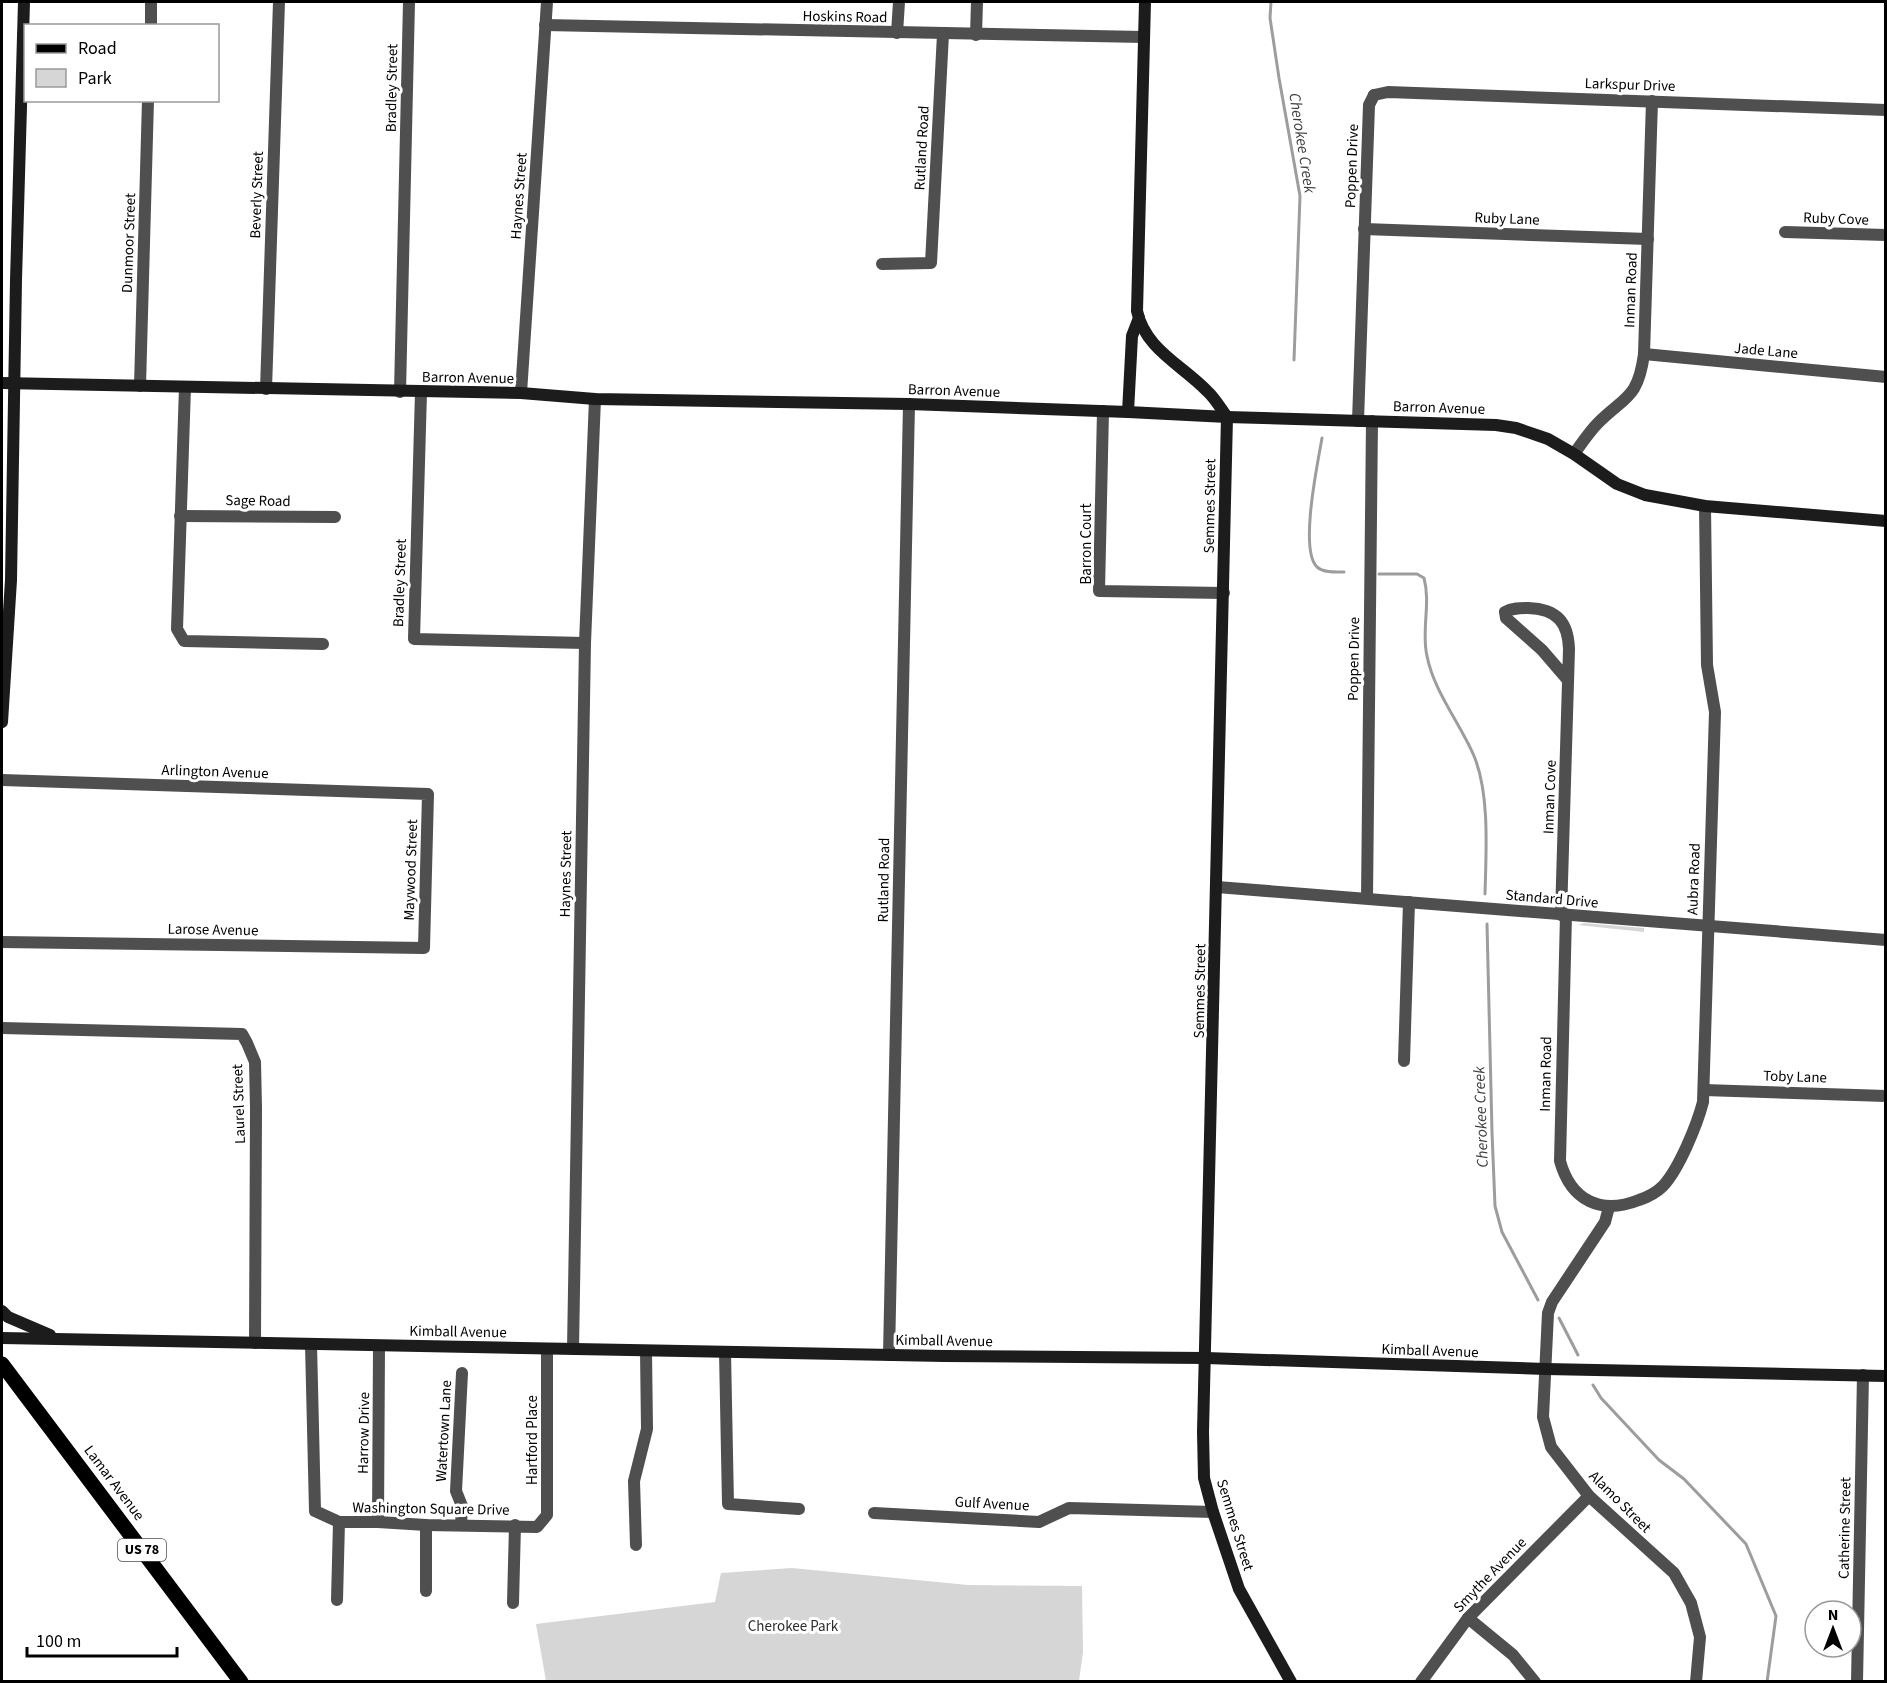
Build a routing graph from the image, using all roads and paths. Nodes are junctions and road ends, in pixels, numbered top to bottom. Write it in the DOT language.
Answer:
graph roads {
  1 [pos="24,2"];
  2 [pos="152,2"];
  3 [pos="279,2"];
  4 [pos="409,2"];
  5 [pos="547,2"];
  6 [pos="899,2"];
  7 [pos="977,2"];
  8 [pos="1145,2"];
  9 [pos="151,24"];
  10 [pos="545,25"];
  11 [pos="897,33"];
  12 [pos="943,34"];
  13 [pos="976,35"];
  14 [pos="1143,37"];
  15 [pos="1371,92"];
  16 [pos="1652,101"];
  17 [pos="148,102"];
  18 [pos="1886,110"];
  19 [pos="1365,229"];
  20 [pos="1785,232"];
  21 [pos="1886,235"];
  22 [pos="1648,239"];
  23 [pos="882,264"];
  24 [pos="1139,318"];
  25 [pos="1644,354"];
  26 [pos="1886,377"];
  27 [pos="8,383"];
  28 [pos="140,386"];
  29 [pos="185,387"];
  30 [pos="266,389"];
  31 [pos="400,392"];
  32 [pos="422,392"];
  33 [pos="521,393"];
  34 [pos="596,399"];
  35 [pos="909,404"];
  36 [pos="1103,411"];
  37 [pos="1128,412"];
  38 [pos="1227,417"];
  39 [pos="1358,421"];
  40 [pos="1372,421"];
  41 [pos="1574,454"];
  42 [pos="1706,506"];
  43 [pos="180,516"];
  44 [pos="335,517"];
  45 [pos="1886,521"];
  46 [pos="6,591"];
  47 [pos="1224,593"];
  48 [pos="585,643"];
  49 [pos="323,644"];
  50 [pos="1567,679"];
  51 [pos="2,722"];
  52 [pos="2,780"];
  53 [pos="428,794"];
  54 [pos="1217,886"];
  55 [pos="1366,898"];
  56 [pos="1409,902"];
  57 [pos="1563,915"];
  58 [pos="1708,927"];
  59 [pos="1886,940"];
  60 [pos="2,942"];
  61 [pos="424,948"];
  62 [pos="2,1028"];
  63 [pos="1404,1061"];
  64 [pos="1704,1090"];
  65 [pos="1886,1096"];
  66 [pos="1609,1207"];
  67 [pos="2,1311"];
  68 [pos="2,1338"];
  69 [pos="60,1339"];
  70 [pos="255,1343"];
  71 [pos="311,1344"];
  72 [pos="380,1346"];
  73 [pos="547,1349"];
  74 [pos="573,1349"];
  75 [pos="646,1351"];
  76 [pos="725,1352"];
  77 [pos="889,1355"];
  78 [pos="1206,1358"];
  79 [pos="2,1364"];
  80 [pos="1546,1369"];
  81 [pos="462,1373"];
  82 [pos="1863,1376"];
  83 [pos="1886,1376"];
  84 [pos="1589,1496"];
  85 [pos="799,1509"];
  86 [pos="1213,1512"];
  87 [pos="874,1513"];
  88 [pos="339,1522"];
  89 [pos="378,1522"];
  90 [pos="426,1525"];
  91 [pos="461,1525"];
  92 [pos="515,1525"];
  93 [pos="537,1527"];
  94 [pos="636,1545"];
  95 [pos="426,1591"];
  96 [pos="337,1600"];
  97 [pos="513,1603"];
  98 [pos="1467,1618"];
  99 [pos="241,1682"];
  100 [pos="1291,1682"];
  101 [pos="1421,1682"];
  102 [pos="1535,1682"];
  103 [pos="1696,1682"];
  104 [pos="1857,1682"];
  1 -- 27 [label="main road"];
  2 -- 9 [label="street"];
  3 -- 30 [label="street, Beverly Street"];
  4 -- 31 [label="street, Bradley Street"];
  5 -- 10 [label="street, Haynes Street"];
  6 -- 11 [label="street"];
  7 -- 13 [label="street"];
  8 -- 14 [label="main road"];
  10 -- 11 [label="street, Hoskins Road"];
  10 -- 33 [label="street, Haynes Street"];
  11 -- 12 [label="street, Hoskins Road"];
  12 -- 13 [label="street, Hoskins Road"];
  12 -- 23 [label="street, Rutland Road"];
  13 -- 14 [label="street, Hoskins Road"];
  14 -- 24 [label="main road"];
  15 -- 16 [label="street, Larkspur Drive"];
  15 -- 19 [label="street, Poppen Drive"];
  16 -- 18 [label="street, Larkspur Drive"];
  16 -- 22 [label="street, Inman Road"];
  17 -- 28 [label="street, Dunmoor Street"];
  19 -- 22 [label="street, Ruby Lane"];
  19 -- 39 [label="street, Poppen Drive"];
  20 -- 21 [label="street, Ruby Cove"];
  22 -- 25 [label="street, Inman Road"];
  24 -- 37 [label="main road"];
  24 -- 38 [label="main road"];
  25 -- 26 [label="street, Jade Lane"];
  25 -- 41 [label="street, Inman Road"];
  27 -- 28 [label="main road, Barron Avenue"];
  27 -- 46 [label="main road"];
  28 -- 29 [label="main road, Barron Avenue"];
  29 -- 30 [label="main road, Barron Avenue"];
  29 -- 43 [label="street"];
  30 -- 31 [label="main road, Barron Avenue"];
  31 -- 32 [label="main road, Barron Avenue"];
  32 -- 33 [label="main road, Barron Avenue"];
  32 -- 48 [label="street, Bradley Street"];
  33 -- 34 [label="main road, Barron Avenue"];
  34 -- 35 [label="main road, Barron Avenue"];
  34 -- 48 [label="street, Haynes Street"];
  35 -- 36 [label="main road, Barron Avenue"];
  35 -- 77 [label="street, Rutland Road"];
  36 -- 37 [label="main road, Barron Avenue"];
  36 -- 47 [label="street, Barron Court"];
  37 -- 38 [label="main road, Barron Avenue"];
  38 -- 39 [label="main road, Barron Avenue"];
  38 -- 47 [label="main road, Semmes Street"];
  39 -- 40 [label="main road, Barron Avenue"];
  40 -- 41 [label="main road, Barron Avenue"];
  40 -- 55 [label="street, Poppen Drive"];
  41 -- 42 [label="main road, Barron Avenue"];
  42 -- 45 [label="main road, Barron Avenue"];
  42 -- 58 [label="street, Aubra Road"];
  43 -- 44 [label="street, Sage Road"];
  43 -- 49 [label="street"];
  46 -- 51 [label="main road"];
  47 -- 54 [label="main road, Semmes Street"];
  48 -- 74 [label="street, Haynes Street"];
  50 -- 50 [label="street, Inman Cove"];
  50 -- 57 [label="street, Inman Cove"];
  52 -- 53 [label="street, Arlington Avenue"];
  53 -- 61 [label="street, Maywood Street"];
  54 -- 55 [label="street, Standard Drive"];
  54 -- 78 [label="main road, Semmes Street"];
  55 -- 56 [label="street, Standard Drive"];
  56 -- 57 [label="street, Standard Drive"];
  56 -- 63 [label="street"];
  57 -- 58 [label="street, Standard Drive"];
  57 -- 66 [label="street, Inman Road"];
  58 -- 59 [label="street, Standard Drive"];
  58 -- 64 [label="street, Aubra Road"];
  60 -- 61 [label="street, Larose Avenue"];
  62 -- 70 [label="street, Laurel Street"];
  64 -- 65 [label="street, Toby Lane"];
  64 -- 66 [label="street, Aubra Road"];
  66 -- 80 [label="street, Alamo Street"];
  67 -- 69 [label="main road"];
  68 -- 69 [label="main road, Kimball Avenue"];
  69 -- 70 [label="main road, Kimball Avenue"];
  70 -- 71 [label="main road, Kimball Avenue"];
  71 -- 72 [label="main road, Kimball Avenue"];
  71 -- 88 [label="street, Washington Square Drive"];
  72 -- 73 [label="main road, Kimball Avenue"];
  72 -- 89 [label="street, Harrow Drive"];
  73 -- 74 [label="main road, Kimball Avenue"];
  73 -- 93 [label="street, Hartford Place"];
  74 -- 75 [label="main road, Kimball Avenue"];
  75 -- 76 [label="main road, Kimball Avenue"];
  75 -- 94 [label="street"];
  76 -- 77 [label="main road, Kimball Avenue"];
  76 -- 85 [label="street"];
  77 -- 78 [label="main road, Kimball Avenue"];
  78 -- 80 [label="main road, Kimball Avenue"];
  78 -- 86 [label="main road, Semmes Street"];
  79 -- 99 [label="main road, Lamar Avenue / US 78"];
  80 -- 82 [label="main road, Kimball Avenue"];
  80 -- 84 [label="street, Alamo Street"];
  81 -- 91 [label="street, Watertown Lane"];
  82 -- 83 [label="main road, Kimball Avenue"];
  82 -- 104 [label="street, Catherine Street"];
  84 -- 98 [label="street, Smythe Avenue"];
  84 -- 103 [label="street, Alamo Street"];
  86 -- 87 [label="street, Gulf Avenue"];
  86 -- 100 [label="main road, Semmes Street"];
  88 -- 89 [label="street, Washington Square Drive"];
  88 -- 96 [label="street"];
  89 -- 90 [label="street, Washington Square Drive"];
  90 -- 91 [label="street, Washington Square Drive"];
  90 -- 95 [label="street"];
  91 -- 92 [label="street, Washington Square Drive"];
  92 -- 93 [label="street, Washington Square Drive"];
  92 -- 97 [label="street"];
  98 -- 101 [label="street, Smythe Avenue"];
  98 -- 102 [label="street"];
}
